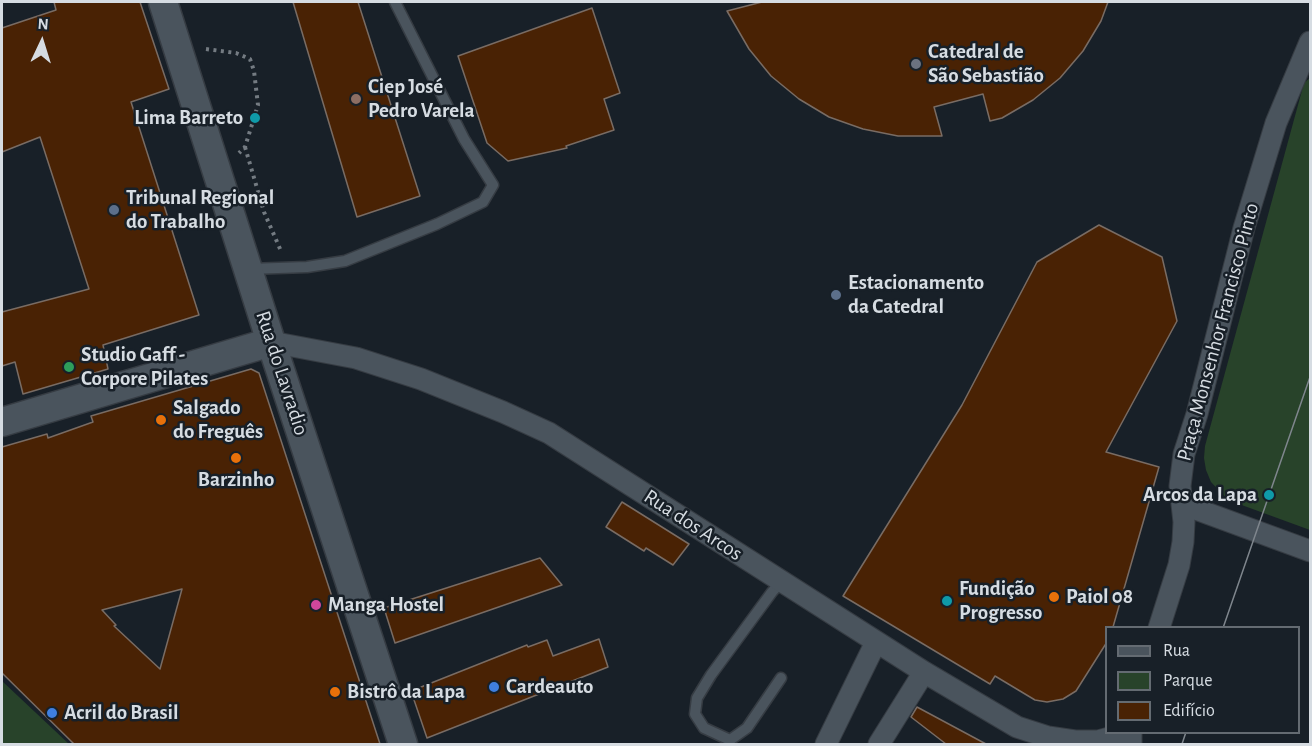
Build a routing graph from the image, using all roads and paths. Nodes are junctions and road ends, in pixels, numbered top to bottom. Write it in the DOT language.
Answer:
graph roads {
  1 [pos="163,2"];
  2 [pos="394,2"];
  3 [pos="1311,42"];
  4 [pos="218,50"];
  5 [pos="245,147"];
  6 [pos="217,171"];
  7 [pos="288,267"];
  8 [pos="249,269"];
  9 [pos="271,342"];
  10 [pos="2,422"];
  11 [pos="1182,504"];
  12 [pos="1311,551"];
  13 [pos="782,581"];
  14 [pos="1159,626"];
  15 [pos="876,642"];
  16 [pos="924,672"];
  17 [pos="781,678"];
  18 [pos="1116,734"];
  19 [pos="403,744"];
  20 [pos="826,744"];
  21 [pos="879,744"];
  1 -- 6 [label="street, Rua do Lavradio"];
  2 -- 7 [label="lane"];
  3 -- 11 [label="street, Praça Monsenhor Francisco Pinto"];
  4 -- 5 [label="path"];
  5 -- 6 [label="path"];
  5 -- 7 [label="path"];
  6 -- 8 [label="street, Rua do Lavradio"];
  7 -- 8 [label="lane"];
  8 -- 9 [label="street, Rua do Lavradio"];
  9 -- 10 [label="street"];
  9 -- 13 [label="street, Rua dos Arcos"];
  9 -- 19 [label="street, Rua do Lavradio"];
  11 -- 12 [label="street"];
  11 -- 14 [label="street, Praça Monsenhor Francisco Pinto"];
  13 -- 15 [label="street, Rua dos Arcos"];
  13 -- 17 [label="lane"];
  15 -- 16 [label="street, Rua dos Arcos"];
  15 -- 20 [label="street"];
  16 -- 18 [label="street, Rua dos Arcos"];
  16 -- 21 [label="street"];
}
